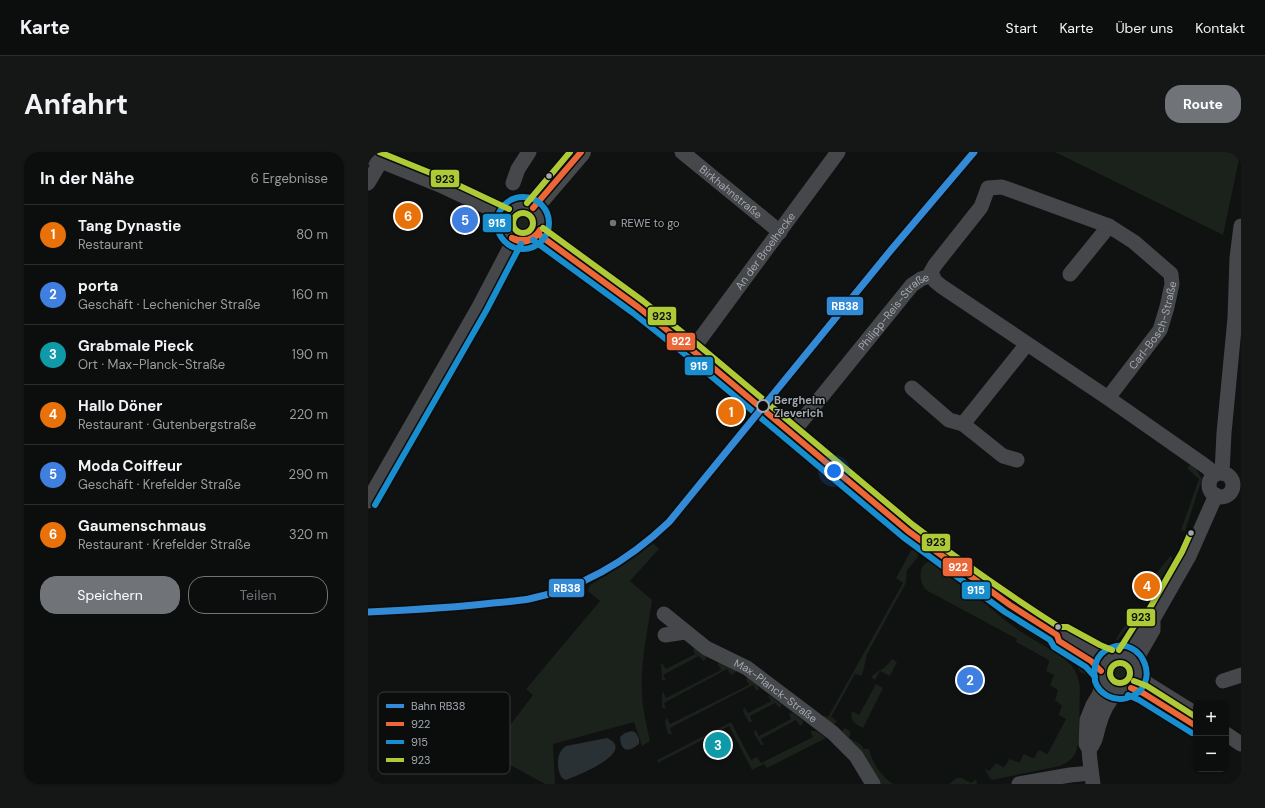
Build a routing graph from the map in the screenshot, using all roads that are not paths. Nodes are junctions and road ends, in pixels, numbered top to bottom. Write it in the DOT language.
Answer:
graph roads {
  1 [pos="529,152"];
  2 [pos="581,152"];
  3 [pos="682,152"];
  4 [pos="838,152"];
  5 [pos="374,159"];
  6 [pos="368,183"];
  7 [pos="513,183"];
  8 [pos="988,188"];
  9 [pos="533,208"];
  10 [pos="506,216"];
  11 [pos="1109,226"];
  12 [pos="1241,226"];
  13 [pos="780,232"];
  14 [pos="538,234"];
  15 [pos="514,240"];
  16 [pos="1070,274"];
  17 [pos="932,275"];
  18 [pos="1027,344"];
  19 [pos="692,350"];
  20 [pos="912,388"];
  21 [pos="1108,398"];
  22 [pos="963,424"];
  23 [pos="792,433"];
  24 [pos="1017,460"];
  25 [pos="1218,474"];
  26 [pos="1236,492"];
  27 [pos="1216,496"];
  28 [pos="368,501"];
  29 [pos="664,614"];
  30 [pos="685,632"];
  31 [pos="665,635"];
  32 [pos="1057,635"];
  33 [pos="1109,657"];
  34 [pos="1131,658"];
  35 [pos="1241,675"];
  36 [pos="1103,677"];
  37 [pos="1223,682"];
  38 [pos="1130,685"];
  39 [pos="1193,712"];
  40 [pos="1193,724"];
  41 [pos="1229,736"];
  42 [pos="1241,744"];
  43 [pos="1229,747"];
  44 [pos="1090,749"];
  45 [pos="1241,754"];
  46 [pos="1092,779"];
  47 [pos="873,784"];
  48 [pos="1018,784"];
  1 -- 7 [label="street"];
  2 -- 9 [label="main road"];
  3 -- 13 [label="street, Birkhahnstraße"];
  4 -- 13 [label="street, An der Broelhecke"];
  5 -- 6 [label="street"];
  5 -- 10 [label="street"];
  8 -- 11 [label="street, Carl-Bosch-Straße"];
  8 -- 17 [label="street, Philipp-Reis-Straße"];
  9 -- 10 [label="street"];
  9 -- 14 [label="street"];
  10 -- 15 [label="street"];
  11 -- 16 [label="street"];
  11 -- 21 [label="street, Carl-Bosch-Straße"];
  12 -- 25 [label="street"];
  13 -- 19 [label="street, An der Broelhecke"];
  14 -- 15 [label="street"];
  14 -- 19 [label="street"];
  15 -- 28 [label="street"];
  17 -- 18 [label="street"];
  17 -- 23 [label="street, Philipp-Reis-Straße"];
  18 -- 21 [label="street"];
  18 -- 22 [label="street"];
  19 -- 23 [label="street"];
  20 -- 22 [label="street"];
  21 -- 25 [label="street"];
  22 -- 24 [label="street"];
  23 -- 32 [label="street"];
  25 -- 26 [label="street"];
  25 -- 27 [label="street"];
  26 -- 27 [label="street"];
  27 -- 34 [label="street"];
  29 -- 30 [label="street, Max-Planck-Straße"];
  30 -- 31 [label="street"];
  30 -- 47 [label="street, Max-Planck-Straße"];
  32 -- 33 [label="street"];
  32 -- 36 [label="street"];
  33 -- 34 [label="street"];
  33 -- 36 [label="street"];
  34 -- 38 [label="street"];
  35 -- 37 [label="street"];
  36 -- 38 [label="street"];
  36 -- 44 [label="street"];
  38 -- 39 [label="street"];
  38 -- 40 [label="street"];
  38 -- 44 [label="street"];
  41 -- 42 [label="street"];
  43 -- 45 [label="street"];
  44 -- 46 [label="street"];
  46 -- 48 [label="street"];
}
